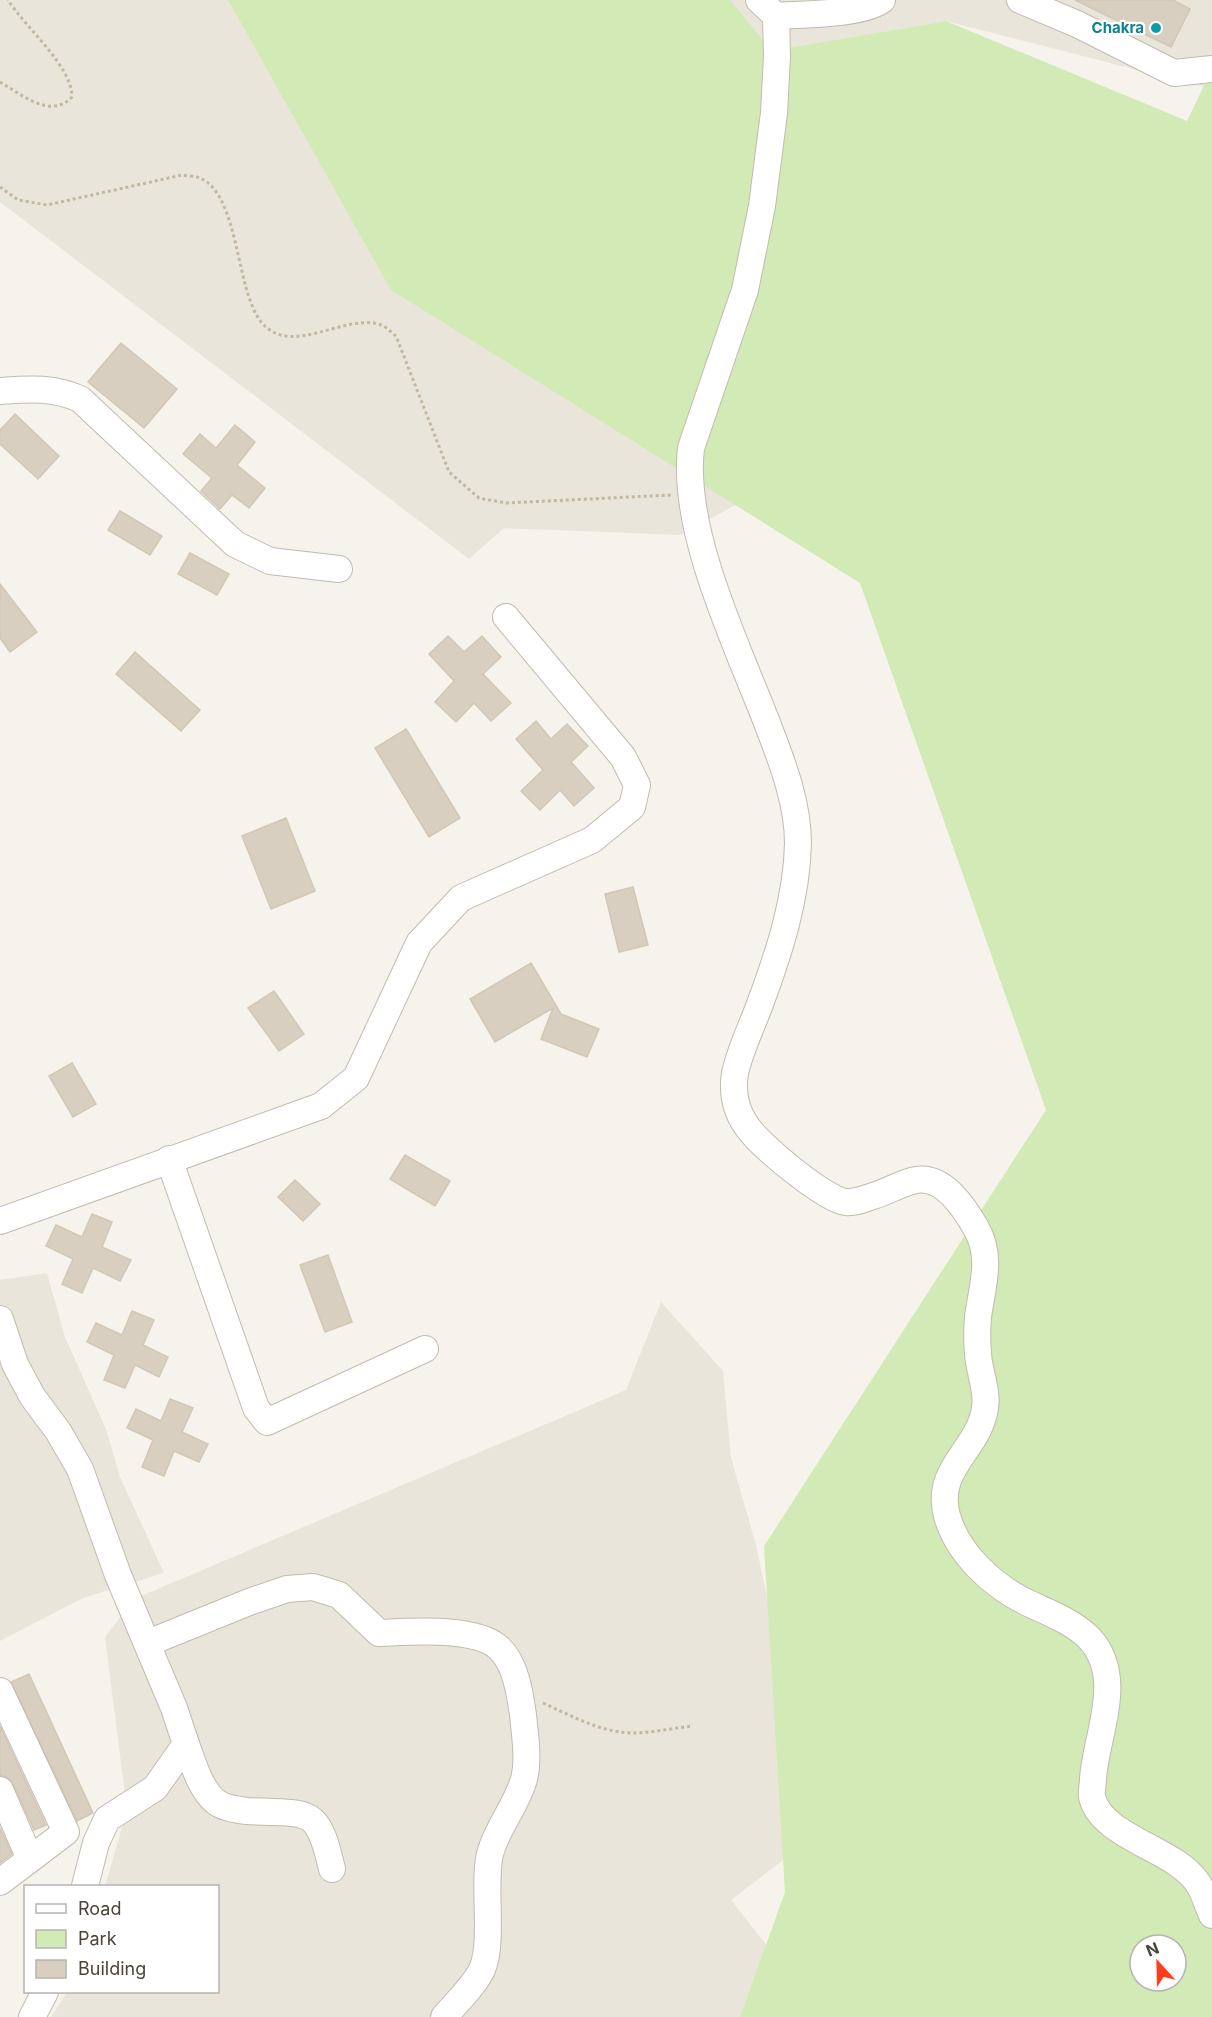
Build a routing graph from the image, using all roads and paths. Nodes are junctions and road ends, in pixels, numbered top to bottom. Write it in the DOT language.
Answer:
graph roads {
  1 [pos="8,0"];
  2 [pos="882,0"];
  3 [pos="1020,0"];
  4 [pos="767,8"];
  5 [pos="1212,69"];
  6 [pos="0,82"];
  7 [pos="0,187"];
  8 [pos="0,392"];
  9 [pos="691,494"];
  10 [pos="339,569"];
  11 [pos="506,617"];
  12 [pos="169,1159"];
  13 [pos="0,1221"];
  14 [pos="0,1319"];
  15 [pos="425,1349"];
  16 [pos="148,1643"];
  17 [pos="0,1691"];
  18 [pos="520,1691"];
  19 [pos="693,1726"];
  20 [pos="186,1744"];
  21 [pos="0,1790"];
  22 [pos="30,1859"];
  23 [pos="332,1869"];
  24 [pos="1,1879"];
  25 [pos="86,1885"];
  26 [pos="1212,1915"];
  27 [pos="44,1993"];
  28 [pos="32,2017"];
  29 [pos="444,2017"];
  1 -- 6 [label="path"];
  2 -- 4 [label="street"];
  3 -- 5 [label="street"];
  4 -- 9 [label="street"];
  7 -- 9 [label="path"];
  8 -- 10 [label="street"];
  9 -- 26 [label="street"];
  11 -- 12 [label="street"];
  12 -- 13 [label="street"];
  12 -- 15 [label="street"];
  14 -- 16 [label="street"];
  16 -- 18 [label="street"];
  16 -- 20 [label="street"];
  17 -- 22 [label="street"];
  18 -- 19 [label="path"];
  18 -- 29 [label="street"];
  20 -- 23 [label="street"];
  20 -- 25 [label="street"];
  21 -- 22 [label="street"];
  22 -- 24 [label="street"];
  27 -- 28 [label="street"];
}
